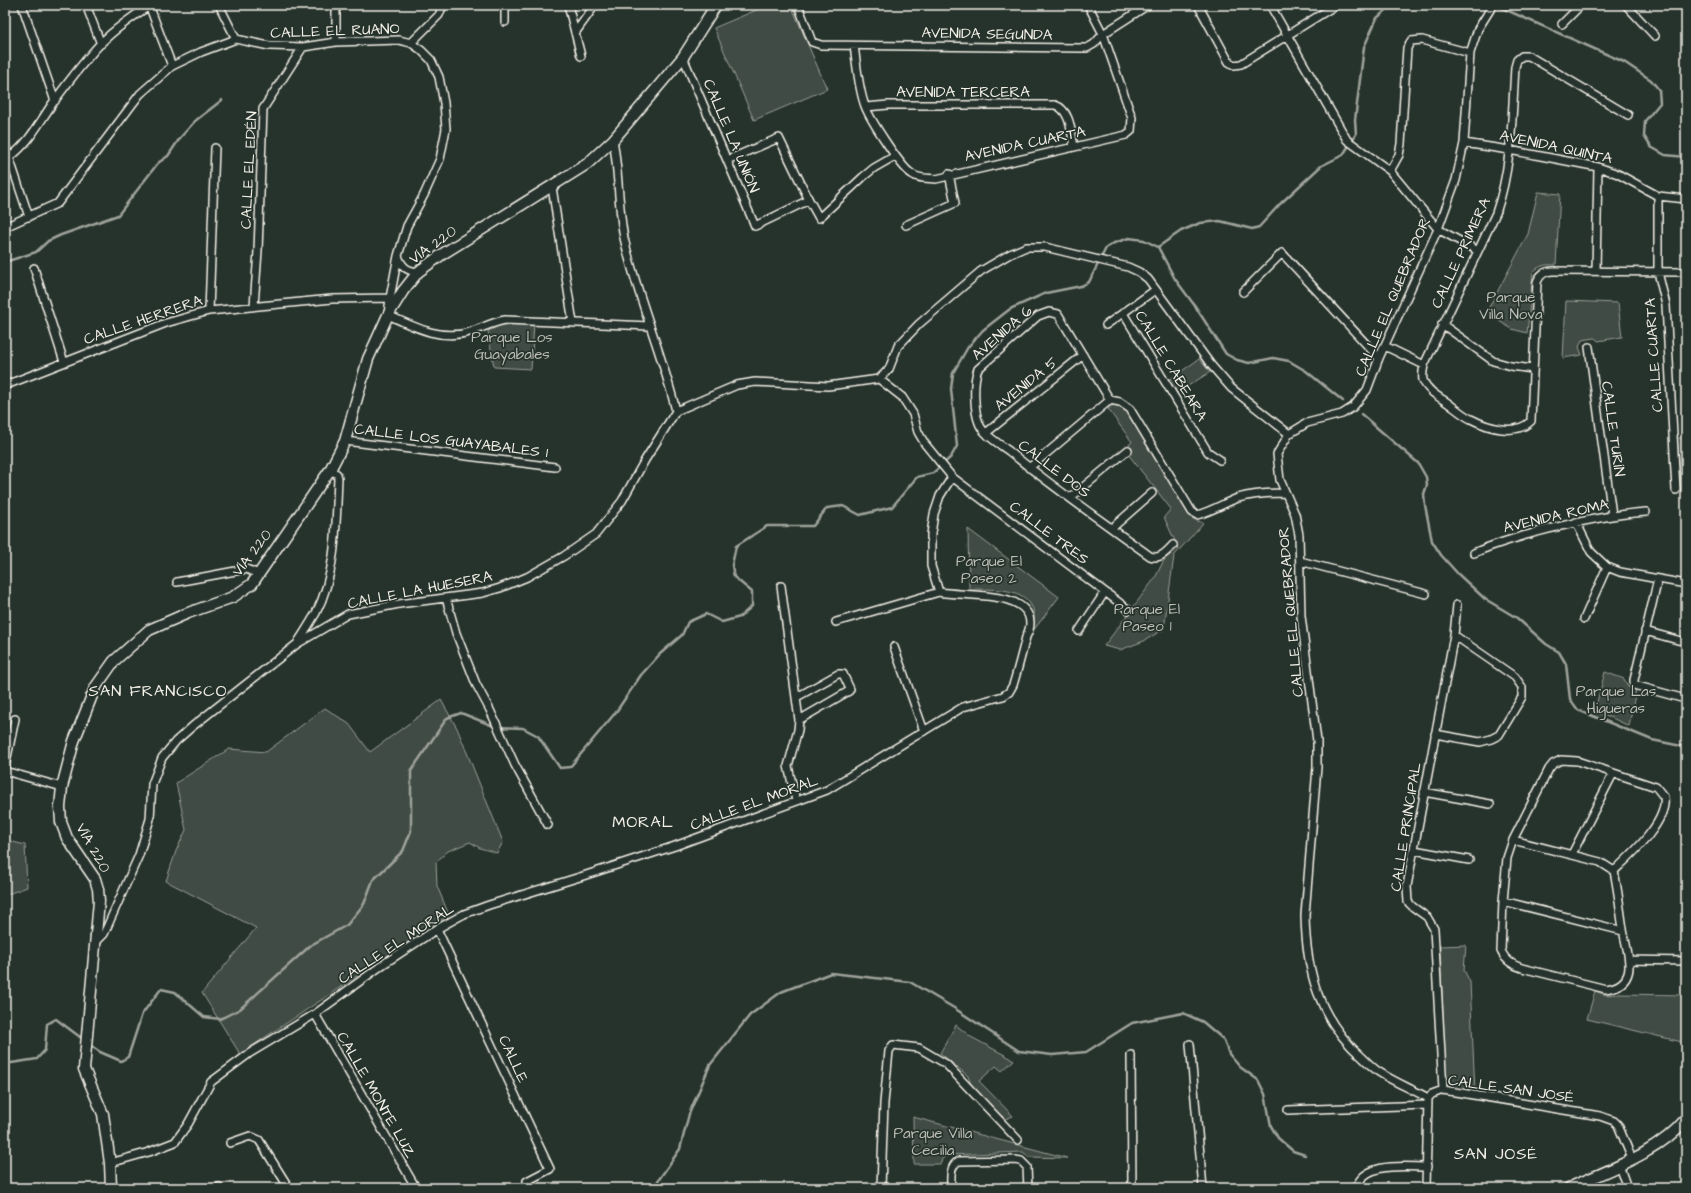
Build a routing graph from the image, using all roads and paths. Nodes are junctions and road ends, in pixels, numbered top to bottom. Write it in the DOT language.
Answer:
graph roads {
  1 [pos="22,5"];
  2 [pos="86,5"];
  3 [pos="149,5"];
  4 [pos="219,5"];
  5 [pos="336,5"];
  6 [pos="443,5"];
  7 [pos="505,5"];
  8 [pos="568,5"];
  9 [pos="585,5"];
  10 [pos="716,5"];
  11 [pos="798,5"];
  12 [pos="1088,5"];
  13 [pos="1198,5"];
  14 [pos="1270,5"];
  15 [pos="1336,5"];
  16 [pos="1581,5"];
  17 [pos="1626,5"];
  18 [pos="1145,6"];
  19 [pos="593,8"];
  20 [pos="1490,8"];
  21 [pos="505,22"];
  22 [pos="1562,24"];
  23 [pos="575,33"];
  24 [pos="1103,34"];
  25 [pos="1287,35"];
  26 [pos="1655,36"];
  27 [pos="236,40"];
  28 [pos="336,42"];
  29 [pos="411,43"];
  30 [pos="101,44"];
  31 [pos="854,46"];
  32 [pos="303,47"];
  33 [pos="1470,54"];
  34 [pos="581,56"];
  35 [pos="683,57"];
  36 [pos="172,66"];
  37 [pos="54,101"];
  38 [pos="866,107"];
  39 [pos="1628,115"];
  40 [pos="613,140"];
  41 [pos="1464,143"];
  42 [pos="5,145"];
  43 [pos="1074,147"];
  44 [pos="215,148"];
  45 [pos="1509,150"];
  46 [pos="895,156"];
  47 [pos="10,157"];
  48 [pos="727,160"];
  49 [pos="1598,167"];
  50 [pos="1390,171"];
  51 [pos="949,174"];
  52 [pos="552,187"];
  53 [pos="1658,196"];
  54 [pos="1686,198"];
  55 [pos="809,200"];
  56 [pos="28,217"];
  57 [pos="906,225"];
  58 [pos="5,227"];
  59 [pos="1438,229"];
  60 [pos="1478,251"];
  61 [pos="398,256"];
  62 [pos="34,268"];
  63 [pos="1596,270"];
  64 [pos="418,272"];
  65 [pos="1658,272"];
  66 [pos="1686,272"];
  67 [pos="1155,290"];
  68 [pos="1243,292"];
  69 [pos="390,298"];
  70 [pos="254,306"];
  71 [pos="209,311"];
  72 [pos="1123,313"];
  73 [pos="388,315"];
  74 [pos="573,323"];
  75 [pos="1442,324"];
  76 [pos="1106,325"];
  77 [pos="650,326"];
  78 [pos="1385,346"];
  79 [pos="1589,347"];
  80 [pos="1083,355"];
  81 [pos="1379,358"];
  82 [pos="64,362"];
  83 [pos="1424,365"];
  84 [pos="1533,369"];
  85 [pos="975,376"];
  86 [pos="879,379"];
  87 [pos="6,385"];
  88 [pos="1110,400"];
  89 [pos="676,411"];
  90 [pos="986,433"];
  91 [pos="1288,434"];
  92 [pos="345,441"];
  93 [pos="1128,450"];
  94 [pos="1220,460"];
  95 [pos="555,467"];
  96 [pos="1029,468"];
  97 [pos="330,470"];
  98 [pos="952,477"];
  99 [pos="1676,490"];
  100 [pos="1152,493"];
  101 [pos="1285,493"];
  102 [pos="1070,498"];
  103 [pos="1646,512"];
  104 [pos="1612,515"];
  105 [pos="1576,522"];
  106 [pos="1112,528"];
  107 [pos="1173,545"];
  108 [pos="1474,552"];
  109 [pos="1300,561"];
  110 [pos="1607,567"];
  111 [pos="258,574"];
  112 [pos="1658,579"];
  113 [pos="177,582"];
  114 [pos="1686,584"];
  115 [pos="781,586"];
  116 [pos="939,592"];
  117 [pos="1105,592"];
  118 [pos="1426,594"];
  119 [pos="446,598"];
  120 [pos="1457,605"];
  121 [pos="1129,610"];
  122 [pos="1584,619"];
  123 [pos="836,622"];
  124 [pos="1079,631"];
  125 [pos="1645,631"];
  126 [pos="1454,635"];
  127 [pos="1684,642"];
  128 [pos="297,644"];
  129 [pos="894,648"];
  130 [pos="797,697"];
  131 [pos="1685,699"];
  132 [pos="16,719"];
  133 [pos="799,720"];
  134 [pos="924,731"];
  135 [pos="1435,734"];
  136 [pos="5,767"];
  137 [pos="5,771"];
  138 [pos="1613,774"];
  139 [pos="62,787"];
  140 [pos="1424,792"];
  141 [pos="796,801"];
  142 [pos="1490,804"];
  143 [pos="548,825"];
  144 [pos="1513,840"];
  145 [pos="1414,850"];
  146 [pos="1572,854"];
  147 [pos="1470,860"];
  148 [pos="1614,870"];
  149 [pos="1503,901"];
  150 [pos="437,929"];
  151 [pos="1623,932"];
  152 [pos="95,943"];
  153 [pos="1630,960"];
  154 [pos="1686,961"];
  155 [pos="315,1014"];
  156 [pos="1190,1044"];
  157 [pos="1131,1055"];
  158 [pos="1443,1090"];
  159 [pos="1428,1101"];
  160 [pos="1288,1110"];
  161 [pos="1686,1119"];
  162 [pos="1018,1140"];
  163 [pos="230,1143"];
  164 [pos="1632,1159"];
  165 [pos="110,1163"];
  166 [pos="1619,1165"];
  167 [pos="1426,1167"];
  168 [pos="111,1188"];
  169 [pos="289,1188"];
  170 [pos="416,1188"];
  171 [pos="530,1188"];
  172 [pos="881,1188"];
  173 [pos="951,1188"];
  174 [pos="1028,1188"];
  175 [pos="1132,1188"];
  176 [pos="1203,1188"];
  177 [pos="1356,1188"];
  178 [pos="1426,1188"];
  179 [pos="1569,1188"];
  180 [pos="1627,1188"];
  1 -- 37 [label="street"];
  2 -- 30 [label="street"];
  3 -- 30 [label="street"];
  3 -- 36 [label="street"];
  4 -- 27 [label="street"];
  5 -- 28 [label="street"];
  6 -- 29 [label="street"];
  7 -- 21 [label="street"];
  8 -- 23 [label="street"];
  9 -- 19 [label="street"];
  10 -- 35 [label="main road, VÍA 220"];
  11 -- 31 [label="street, AVENIDA SEGUNDA"];
  12 -- 24 [label="street"];
  13 -- 25 [label="street"];
  14 -- 25 [label="street"];
  15 -- 25 [label="street"];
  16 -- 22 [label="street"];
  17 -- 26 [label="street"];
  18 -- 24 [label="street, AVENIDA SEGUNDA"];
  19 -- 23 [label="street"];
  20 -- 33 [label="street, CALLE EL QUEBRADOR"];
  23 -- 34 [label="street"];
  24 -- 31 [label="street, AVENIDA SEGUNDA"];
  24 -- 43 [label="street, AVENIDA CUARTA"];
  25 -- 50 [label="street"];
  27 -- 32 [label="street, CALLE EL RUANO"];
  27 -- 36 [label="street, CALLE EL RUANO"];
  28 -- 29 [label="street, CALLE EL RUANO"];
  28 -- 32 [label="street, CALLE EL RUANO"];
  29 -- 61 [label="street, CALLE EL RUANO"];
  30 -- 37 [label="street"];
  31 -- 38 [label="street"];
  32 -- 70 [label="street, CALLE EL EDÉN"];
  33 -- 41 [label="street, CALLE EL QUEBRADOR"];
  33 -- 50 [label="street"];
  35 -- 40 [label="main road, VÍA 220"];
  35 -- 48 [label="street, CALLE LA UNIÓN"];
  36 -- 56 [label="street, CALLE EL RUANO"];
  37 -- 47 [label="street"];
  38 -- 43 [label="street, AVENIDA TERCERA"];
  38 -- 46 [label="street"];
  39 -- 45 [label="street, CALLE PRIMERA"];
  40 -- 52 [label="main road, VÍA 220"];
  40 -- 77 [label="street"];
  41 -- 45 [label="street, AVENIDA QUINTA"];
  41 -- 59 [label="street, CALLE EL QUEBRADOR"];
  42 -- 47 [label="street"];
  43 -- 51 [label="street, AVENIDA CUARTA"];
  44 -- 71 [label="street"];
  45 -- 49 [label="street, AVENIDA QUINTA"];
  45 -- 60 [label="street, CALLE PRIMERA"];
  46 -- 51 [label="street, AVENIDA CUARTA"];
  46 -- 55 [label="street"];
  47 -- 56 [label="street"];
  48 -- 55 [label="street"];
  48 -- 55 [label="street, CALLE LA UNIÓN"];
  49 -- 53 [label="street, AVENIDA QUINTA"];
  49 -- 63 [label="street"];
  50 -- 59 [label="street"];
  51 -- 57 [label="street"];
  52 -- 64 [label="main road, VÍA 220"];
  52 -- 74 [label="street"];
  53 -- 54 [label="street, AVENIDA QUINTA"];
  53 -- 65 [label="street, CALLE CUARTA"];
  56 -- 58 [label="street, CALLE EL RUANO"];
  59 -- 60 [label="street"];
  59 -- 78 [label="street, CALLE EL QUEBRADOR"];
  60 -- 75 [label="street, CALLE PRIMERA"];
  61 -- 64 [label="street"];
  61 -- 69 [label="street, CALLE EL RUANO"];
  62 -- 82 [label="street"];
  63 -- 65 [label="street"];
  63 -- 84 [label="street"];
  64 -- 73 [label="main road, VÍA 220"];
  65 -- 66 [label="street"];
  65 -- 99 [label="street, CALLE CUARTA"];
  67 -- 72 [label="street, CALLE CABEARA"];
  67 -- 86 [label="street"];
  67 -- 91 [label="street"];
  68 -- 81 [label="street"];
  69 -- 70 [label="street, CALLE HERRERA"];
  69 -- 73 [label="street, CALLE EL RUANO"];
  70 -- 71 [label="street, CALLE HERRERA"];
  71 -- 82 [label="street, CALLE HERRERA"];
  72 -- 76 [label="street"];
  72 -- 94 [label="street, CALLE CABEARA"];
  73 -- 74 [label="street"];
  73 -- 92 [label="main road, VÍA 220"];
  74 -- 77 [label="street"];
  75 -- 83 [label="street, CALLE PRIMERA"];
  75 -- 84 [label="street"];
  77 -- 89 [label="street"];
  78 -- 81 [label="street, CALLE EL QUEBRADOR"];
  78 -- 83 [label="street"];
  79 -- 104 [label="street, CALLE TURÍN"];
  80 -- 85 [label="street, AVENIDA 6"];
  80 -- 88 [label="street"];
  80 -- 90 [label="street, AVENIDA 5"];
  81 -- 91 [label="street, CALLE EL QUEBRADOR"];
  82 -- 87 [label="street, CALLE HERRERA"];
  83 -- 84 [label="street"];
  85 -- 90 [label="street, CALLE DOS"];
  86 -- 89 [label="street"];
  86 -- 98 [label="street"];
  88 -- 96 [label="street"];
  88 -- 101 [label="street"];
  89 -- 119 [label="street, CALLE LA HUESERA"];
  90 -- 96 [label="street, CALLE DOS"];
  91 -- 101 [label="street, CALLE EL QUEBRADOR"];
  92 -- 95 [label="street, CALLE LOS GUAYABALES 1"];
  92 -- 97 [label="main road, VÍA 220"];
  93 -- 102 [label="street"];
  96 -- 102 [label="street, CALLE DOS"];
  97 -- 111 [label="main road, VÍA 220"];
  97 -- 128 [label="street"];
  98 -- 116 [label="street"];
  98 -- 117 [label="street, CALLE TRES"];
  100 -- 106 [label="street"];
  101 -- 109 [label="street, CALLE EL QUEBRADOR"];
  102 -- 106 [label="street, CALLE DOS"];
  103 -- 104 [label="street, AVENIDA ROMA"];
  104 -- 105 [label="street, AVENIDA ROMA"];
  105 -- 108 [label="street, AVENIDA ROMA"];
  105 -- 110 [label="street"];
  106 -- 107 [label="street, CALLE DOS"];
  109 -- 118 [label="street"];
  109 -- 159 [label="street, CALLE EL QUEBRADOR"];
  110 -- 112 [label="street"];
  110 -- 122 [label="street"];
  111 -- 113 [label="street"];
  111 -- 139 [label="main road, VÍA 220"];
  112 -- 114 [label="street"];
  112 -- 125 [label="street"];
  115 -- 130 [label="street"];
  116 -- 123 [label="street"];
  116 -- 134 [label="street, CALLE EL MORAL"];
  117 -- 121 [label="street, CALLE TRES"];
  117 -- 124 [label="street"];
  119 -- 128 [label="street, CALLE LA HUESERA"];
  119 -- 143 [label="street"];
  120 -- 126 [label="street, CALLE PRINCIPAL"];
  125 -- 127 [label="street"];
  125 -- 131 [label="street"];
  126 -- 135 [label="street, CALLE PRINCIPAL"];
  126 -- 135 [label="street"];
  128 -- 152 [label="street, CALLE LA HUESERA"];
  129 -- 134 [label="street"];
  130 -- 133 [label="street"];
  130 -- 133 [label="street"];
  132 -- 136 [label="street"];
  133 -- 141 [label="street"];
  134 -- 141 [label="street, CALLE EL MORAL"];
  135 -- 140 [label="street, CALLE PRINCIPAL"];
  137 -- 139 [label="street"];
  138 -- 144 [label="street"];
  138 -- 146 [label="street"];
  138 -- 148 [label="street"];
  139 -- 152 [label="main road, VÍA 220"];
  140 -- 142 [label="street"];
  140 -- 145 [label="street, CALLE PRINCIPAL"];
  141 -- 150 [label="street, CALLE EL MORAL"];
  144 -- 146 [label="street"];
  144 -- 149 [label="street"];
  145 -- 147 [label="street"];
  145 -- 158 [label="street, CALLE PRINCIPAL"];
  146 -- 148 [label="street"];
  148 -- 151 [label="street"];
  149 -- 151 [label="street"];
  149 -- 153 [label="street"];
  150 -- 155 [label="street, CALLE EL MORAL"];
  150 -- 171 [label="street, CALLE"];
  151 -- 153 [label="street"];
  152 -- 165 [label="main road, VÍA 220"];
  153 -- 154 [label="street"];
  155 -- 165 [label="street, CALLE EL MORAL"];
  155 -- 170 [label="street, CALLE MONTE LUZ"];
  156 -- 176 [label="street"];
  157 -- 175 [label="street"];
  158 -- 159 [label="street, CALLE SAN JOSÉ"];
  158 -- 164 [label="street, CALLE SAN JOSÉ"];
  159 -- 160 [label="street"];
  159 -- 167 [label="street"];
  161 -- 164 [label="main road"];
  162 -- 172 [label="street"];
  163 -- 169 [label="street"];
  164 -- 166 [label="main road"];
  165 -- 168 [label="main road, VÍA 220"];
  166 -- 179 [label="main road"];
  166 -- 180 [label="street"];
  167 -- 177 [label="street"];
  167 -- 178 [label="street"];
  173 -- 174 [label="street"];
}
